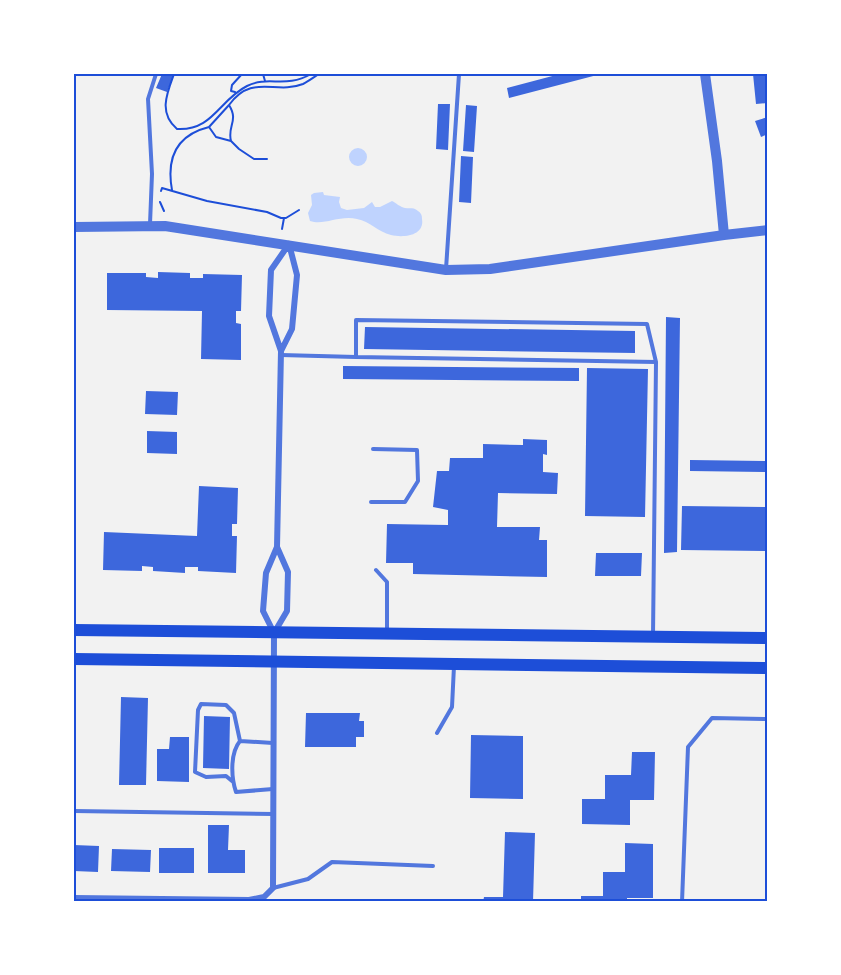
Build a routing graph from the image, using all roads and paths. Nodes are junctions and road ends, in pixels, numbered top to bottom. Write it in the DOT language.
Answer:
graph roads {
  1 [pos="156,74"];
  2 [pos="174,74"];
  3 [pos="242,74"];
  4 [pos="263,74"];
  5 [pos="311,74"];
  6 [pos="319,74"];
  7 [pos="459,74"];
  8 [pos="705,74"];
  9 [pos="265,81"];
  10 [pos="235,92"];
  11 [pos="229,105"];
  12 [pos="209,127"];
  13 [pos="231,141"];
  14 [pos="267,159"];
  15 [pos="172,190"];
  16 [pos="299,210"];
  17 [pos="164,211"];
  18 [pos="284,218"];
  19 [pos="150,225"];
  20 [pos="74,227"];
  21 [pos="282,229"];
  22 [pos="768,231"];
  23 [pos="724,235"];
  24 [pos="289,244"];
  25 [pos="446,270"];
  26 [pos="281,353"];
  27 [pos="356,357"];
  28 [pos="656,362"];
  29 [pos="373,450"];
  30 [pos="371,502"];
  31 [pos="277,547"];
  32 [pos="376,570"];
  33 [pos="74,630"];
  34 [pos="274,633"];
  35 [pos="387,634"];
  36 [pos="652,637"];
  37 [pos="768,638"];
  38 [pos="74,659"];
  39 [pos="273,662"];
  40 [pos="454,663"];
  41 [pos="768,668"];
  42 [pos="768,719"];
  43 [pos="436,733"];
  44 [pos="240,741"];
  45 [pos="273,742"];
  46 [pos="232,781"];
  47 [pos="273,789"];
  48 [pos="74,811"];
  49 [pos="274,814"];
  50 [pos="434,866"];
  51 [pos="273,888"];
  52 [pos="74,898"];
  53 [pos="681,902"];
  1 -- 19 [label="lane"];
  2 -- 10 [label="path"];
  3 -- 10 [label="path"];
  4 -- 9 [label="path"];
  5 -- 9 [label="path"];
  6 -- 11 [label="path"];
  7 -- 25 [label="lane"];
  8 -- 23 [label="street"];
  9 -- 10 [label="path"];
  11 -- 12 [label="path"];
  11 -- 13 [label="path"];
  12 -- 13 [label="path"];
  12 -- 15 [label="path"];
  13 -- 14 [label="path"];
  15 -- 17 [label="path"];
  15 -- 18 [label="path"];
  16 -- 18 [label="path"];
  18 -- 21 [label="path"];
  19 -- 20 [label="street"];
  19 -- 24 [label="street"];
  22 -- 23 [label="street"];
  23 -- 25 [label="street"];
  24 -- 25 [label="street"];
  24 -- 26 [label="street"];
  24 -- 26 [label="street"];
  26 -- 27 [label="lane"];
  26 -- 31 [label="street"];
  27 -- 28 [label="lane"];
  27 -- 28 [label="lane"];
  28 -- 36 [label="lane"];
  29 -- 30 [label="lane"];
  31 -- 34 [label="street"];
  31 -- 34 [label="street"];
  32 -- 35 [label="lane"];
  33 -- 34 [label="main road"];
  34 -- 35 [label="main road"];
  34 -- 39 [label="street"];
  35 -- 36 [label="main road"];
  36 -- 37 [label="main road"];
  38 -- 39 [label="main road"];
  39 -- 40 [label="main road"];
  39 -- 45 [label="street"];
  40 -- 41 [label="main road"];
  40 -- 43 [label="lane"];
  42 -- 53 [label="lane"];
  44 -- 45 [label="lane"];
  44 -- 46 [label="lane"];
  44 -- 46 [label="lane"];
  45 -- 47 [label="street"];
  46 -- 47 [label="lane"];
  47 -- 49 [label="street"];
  48 -- 49 [label="lane"];
  49 -- 51 [label="street"];
  50 -- 51 [label="lane"];
  51 -- 52 [label="street"];
}
